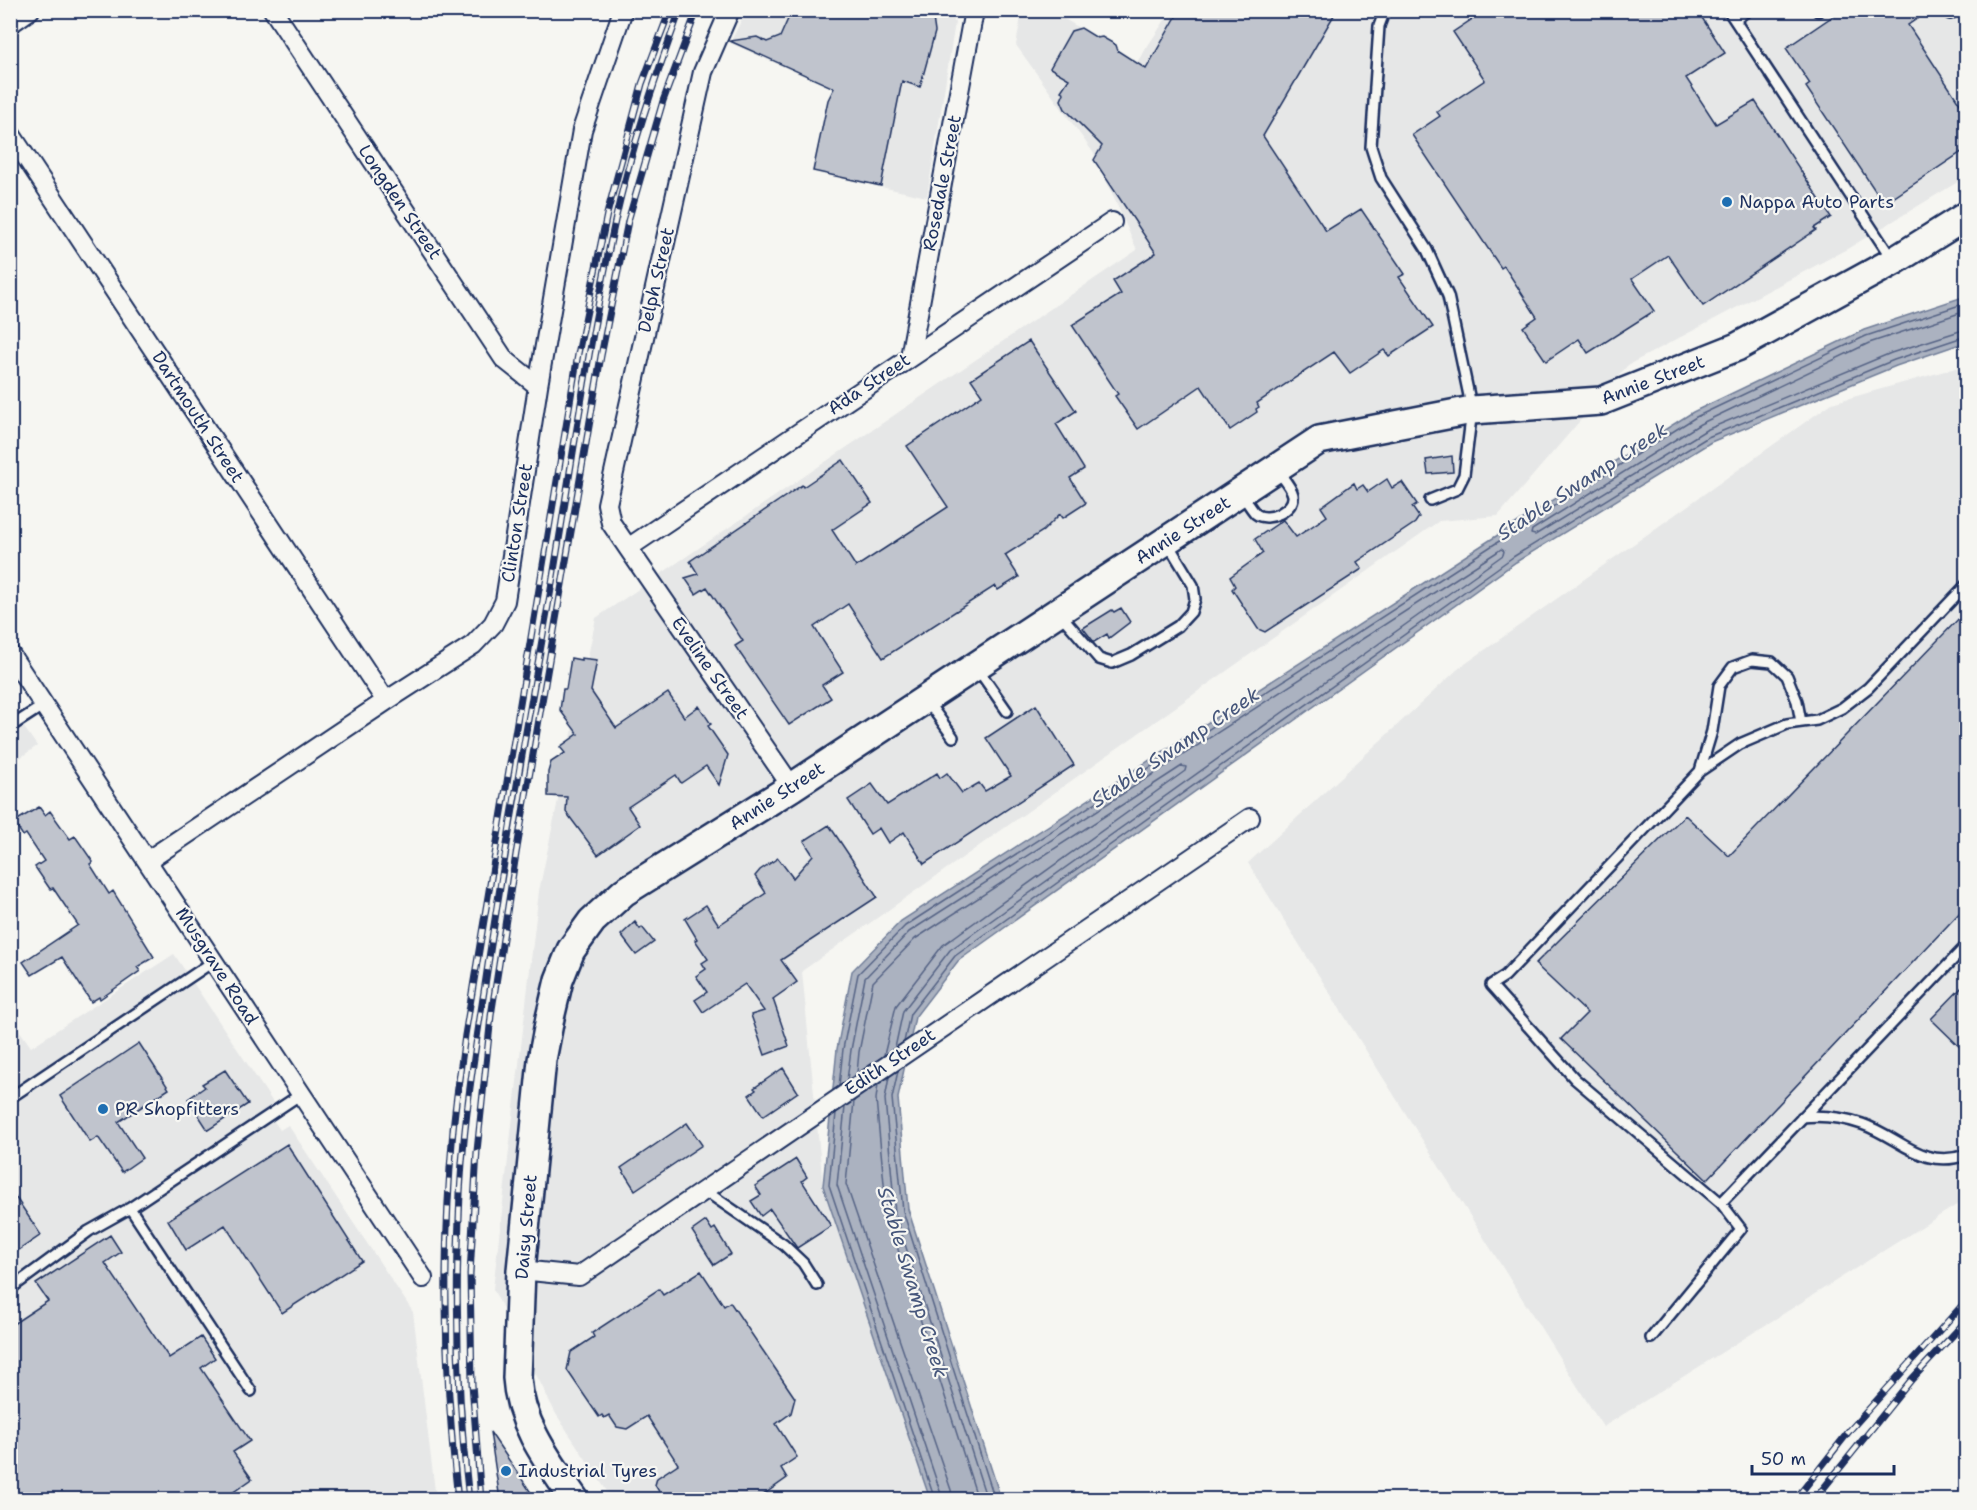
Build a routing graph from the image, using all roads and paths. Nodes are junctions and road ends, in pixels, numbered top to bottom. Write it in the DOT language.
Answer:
graph roads {
  1 [pos="30,10"];
  2 [pos="273,10"];
  3 [pos="623,10"];
  4 [pos="730,10"];
  5 [pos="1385,10"];
  6 [pos="1728,10"];
  7 [pos="1748,10"];
  8 [pos="973,12"];
  9 [pos="1734,20"];
  10 [pos="10,24"];
  11 [pos="10,133"];
  12 [pos="1966,216"];
  13 [pos="1112,222"];
  14 [pos="1894,261"];
  15 [pos="910,357"];
  16 [pos="538,386"];
  17 [pos="1472,410"];
  18 [pos="1276,468"];
  19 [pos="1240,492"];
  20 [pos="1430,500"];
  21 [pos="1166,541"];
  22 [pos="628,548"];
  23 [pos="1966,585"];
  24 [pos="1058,612"];
  25 [pos="10,654"];
  26 [pos="975,666"];
  27 [pos="925,699"];
  28 [pos="386,701"];
  29 [pos="44,705"];
  30 [pos="1007,711"];
  31 [pos="1801,722"];
  32 [pos="10,727"];
  33 [pos="952,736"];
  34 [pos="1700,771"];
  35 [pos="792,787"];
  36 [pos="1250,818"];
  37 [pos="147,861"];
  38 [pos="1966,946"];
  39 [pos="214,961"];
  40 [pos="542,1060"];
  41 [pos="301,1094"];
  42 [pos="10,1098"];
  43 [pos="1802,1117"];
  44 [pos="1966,1155"];
  45 [pos="704,1190"];
  46 [pos="1721,1203"];
  47 [pos="130,1208"];
  48 [pos="521,1270"];
  49 [pos="423,1278"];
  50 [pos="816,1285"];
  51 [pos="10,1289"];
  52 [pos="1651,1338"];
  53 [pos="251,1391"];
  54 [pos="575,1500"];
  1 -- 10 [label="street"];
  2 -- 16 [label="street, Longden Street"];
  3 -- 16 [label="street, Clinton Street"];
  4 -- 22 [label="street, Delph Street"];
  5 -- 17 [label="lane"];
  6 -- 9 [label="lane"];
  7 -- 9 [label="lane"];
  8 -- 15 [label="street, Rosedale Street"];
  9 -- 14 [label="lane"];
  11 -- 28 [label="street, Dartmouth Street"];
  12 -- 14 [label="street, Annie Street"];
  13 -- 15 [label="street, Ada Street"];
  14 -- 17 [label="street, Annie Street"];
  15 -- 22 [label="street, Ada Street"];
  16 -- 28 [label="street, Clinton Street"];
  17 -- 18 [label="street, Annie Street"];
  17 -- 20 [label="lane"];
  18 -- 19 [label="street, Annie Street"];
  18 -- 19 [label="lane"];
  19 -- 21 [label="street, Annie Street"];
  21 -- 24 [label="street, Annie Street"];
  21 -- 24 [label="lane"];
  22 -- 35 [label="street, Eveline Street"];
  23 -- 31 [label="lane"];
  24 -- 26 [label="street, Annie Street"];
  25 -- 29 [label="street, Musgrave Road"];
  26 -- 27 [label="street, Annie Street"];
  26 -- 30 [label="lane"];
  27 -- 33 [label="lane"];
  27 -- 35 [label="street, Annie Street"];
  28 -- 37 [label="street, Clinton Street"];
  29 -- 32 [label="lane"];
  29 -- 37 [label="street, Musgrave Road"];
  31 -- 34 [label="lane"];
  31 -- 34 [label="lane"];
  34 -- 46 [label="lane"];
  35 -- 40 [label="street, Annie Street"];
  36 -- 45 [label="street, Edith Street"];
  37 -- 39 [label="street, Musgrave Road"];
  38 -- 43 [label="lane"];
  39 -- 41 [label="street, Musgrave Road"];
  39 -- 42 [label="lane"];
  40 -- 48 [label="street, Daisy Street"];
  41 -- 47 [label="lane"];
  41 -- 49 [label="street, Musgrave Road"];
  43 -- 44 [label="lane"];
  43 -- 46 [label="lane"];
  45 -- 48 [label="street, Edith Street"];
  45 -- 50 [label="lane"];
  46 -- 52 [label="lane"];
  47 -- 51 [label="lane"];
  47 -- 53 [label="lane"];
  48 -- 54 [label="street, Daisy Street"];
}
